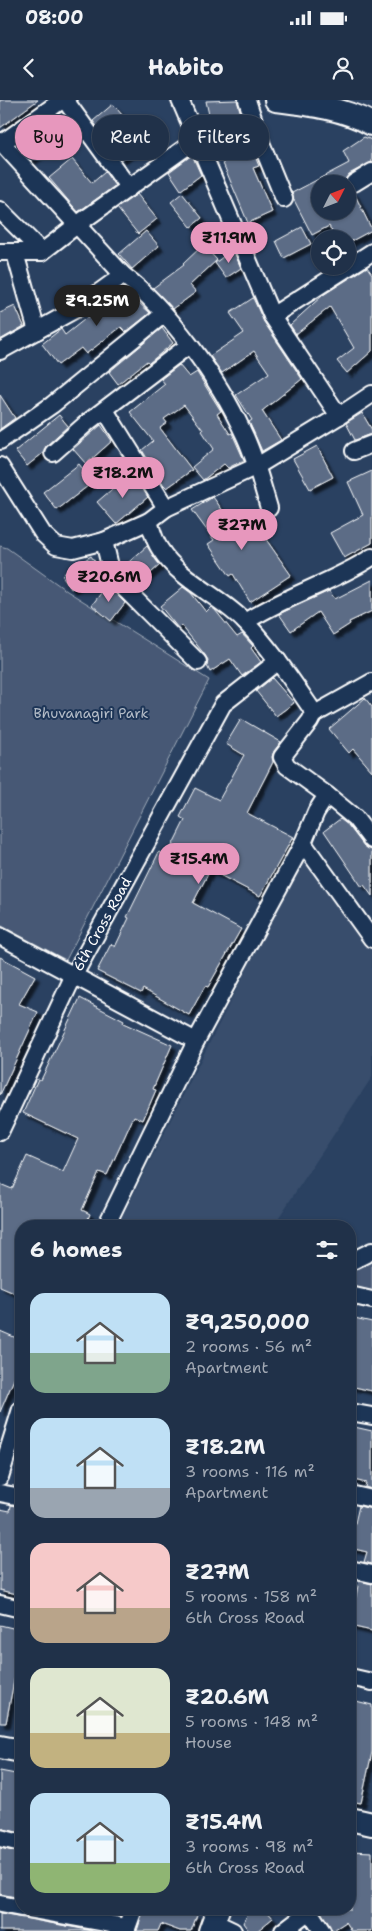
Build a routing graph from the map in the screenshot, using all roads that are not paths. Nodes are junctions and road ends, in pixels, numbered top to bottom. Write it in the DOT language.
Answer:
graph roads {
  1 [pos="64,100"];
  2 [pos="180,100"];
  3 [pos="247,100"];
  4 [pos="276,100"];
  5 [pos="186,115"];
  6 [pos="372,124"];
  7 [pos="1,142"];
  8 [pos="179,152"];
  9 [pos="205,160"];
  10 [pos="372,172"];
  11 [pos="356,183"];
  12 [pos="129,188"];
  13 [pos="284,199"];
  14 [pos="0,210"];
  15 [pos="78,224"];
  16 [pos="8,252"];
  17 [pos="42,252"];
  18 [pos="372,252"];
  19 [pos="123,275"];
  20 [pos="164,314"];
  21 [pos="272,316"];
  22 [pos="37,332"];
  23 [pos="189,346"];
  24 [pos="0,351"];
  25 [pos="372,394"];
  26 [pos="105,410"];
  27 [pos="339,416"];
  28 [pos="0,441"];
  29 [pos="372,444"];
  30 [pos="354,451"];
  31 [pos="53,453"];
  32 [pos="0,466"];
  33 [pos="257,466"];
  34 [pos="166,508"];
  35 [pos="269,508"];
  36 [pos="149,521"];
  37 [pos="104,541"];
  38 [pos="372,557"];
  39 [pos="245,622"];
  40 [pos="278,661"];
  41 [pos="198,662"];
  42 [pos="372,682"];
  43 [pos="313,715"];
  44 [pos="327,795"];
  45 [pos="372,840"];
  46 [pos="303,843"];
  47 [pos="0,936"];
  48 [pos="372,938"];
  49 [pos="73,977"];
  50 [pos="196,1041"];
  51 [pos="0,1132"];
  52 [pos="109,1220"];
  53 [pos="372,1251"];
  54 [pos="356,1259"];
  55 [pos="356,1296"];
  56 [pos="372,1300"];
  57 [pos="356,1413"];
  58 [pos="372,1416"];
  59 [pos="15,1431"];
  60 [pos="0,1477"];
  61 [pos="0,1493"];
  62 [pos="356,1495"];
  63 [pos="15,1496"];
  64 [pos="372,1499"];
  65 [pos="356,1570"];
  66 [pos="372,1574"];
  67 [pos="0,1604"];
  68 [pos="15,1608"];
  69 [pos="356,1678"];
  70 [pos="372,1682"];
  71 [pos="0,1747"];
  72 [pos="15,1750"];
  73 [pos="356,1820"];
  74 [pos="372,1824"];
  75 [pos="0,1838"];
  76 [pos="15,1842"];
  77 [pos="0,1904"];
  78 [pos="15,1907"];
  79 [pos="57,1915"];
  80 [pos="132,1915"];
  81 [pos="304,1915"];
  82 [pos="312,1915"];
  83 [pos="127,1929"];
  84 [pos="283,1931"];
  85 [pos="322,1931"];
  1 -- 7 [label="street"];
  1 -- 12 [label="street"];
  2 -- 5 [label="street"];
  3 -- 13 [label="street"];
  4 -- 6 [label="main road"];
  7 -- 15 [label="street"];
  8 -- 12 [label="street"];
  9 -- 21 [label="street"];
  10 -- 11 [label="street"];
  12 -- 15 [label="street"];
  14 -- 17 [label="street"];
  15 -- 17 [label="street"];
  15 -- 19 [label="street"];
  16 -- 17 [label="street"];
  16 -- 22 [label="street"];
  18 -- 21 [label="street"];
  19 -- 20 [label="street"];
  19 -- 22 [label="street"];
  20 -- 23 [label="street"];
  20 -- 28 [label="street"];
  21 -- 27 [label="street"];
  22 -- 24 [label="street"];
  23 -- 26 [label="street"];
  23 -- 33 [label="street"];
  25 -- 27 [label="street"];
  26 -- 31 [label="street"];
  26 -- 34 [label="street"];
  27 -- 33 [label="street"];
  29 -- 30 [label="street"];
  32 -- 37 [label="street"];
  33 -- 34 [label="street"];
  33 -- 35 [label="street"];
  34 -- 36 [label="street"];
  36 -- 37 [label="street"];
  36 -- 39 [label="street"];
  37 -- 41 [label="street"];
  38 -- 39 [label="street"];
  39 -- 40 [label="street"];
  40 -- 43 [label="street"];
  40 -- 49 [label="street, 6th Cross Road"];
  42 -- 43 [label="street"];
  43 -- 44 [label="street"];
  44 -- 45 [label="street"];
  44 -- 46 [label="street"];
  46 -- 48 [label="street"];
  46 -- 50 [label="street"];
  47 -- 49 [label="street"];
  49 -- 50 [label="street"];
  49 -- 51 [label="street, 6th Cross Road"];
  50 -- 52 [label="street"];
  53 -- 54 [label="street"];
  55 -- 56 [label="street"];
  57 -- 58 [label="street"];
  59 -- 60 [label="street"];
  61 -- 63 [label="street"];
  62 -- 64 [label="street"];
  65 -- 66 [label="street"];
  67 -- 68 [label="street"];
  69 -- 70 [label="street"];
  71 -- 72 [label="main road"];
  73 -- 74 [label="main road"];
  75 -- 76 [label="street"];
  77 -- 78 [label="street"];
  79 -- 83 [label="street"];
  80 -- 83 [label="street"];
  81 -- 84 [label="street"];
  82 -- 85 [label="street"];
}
